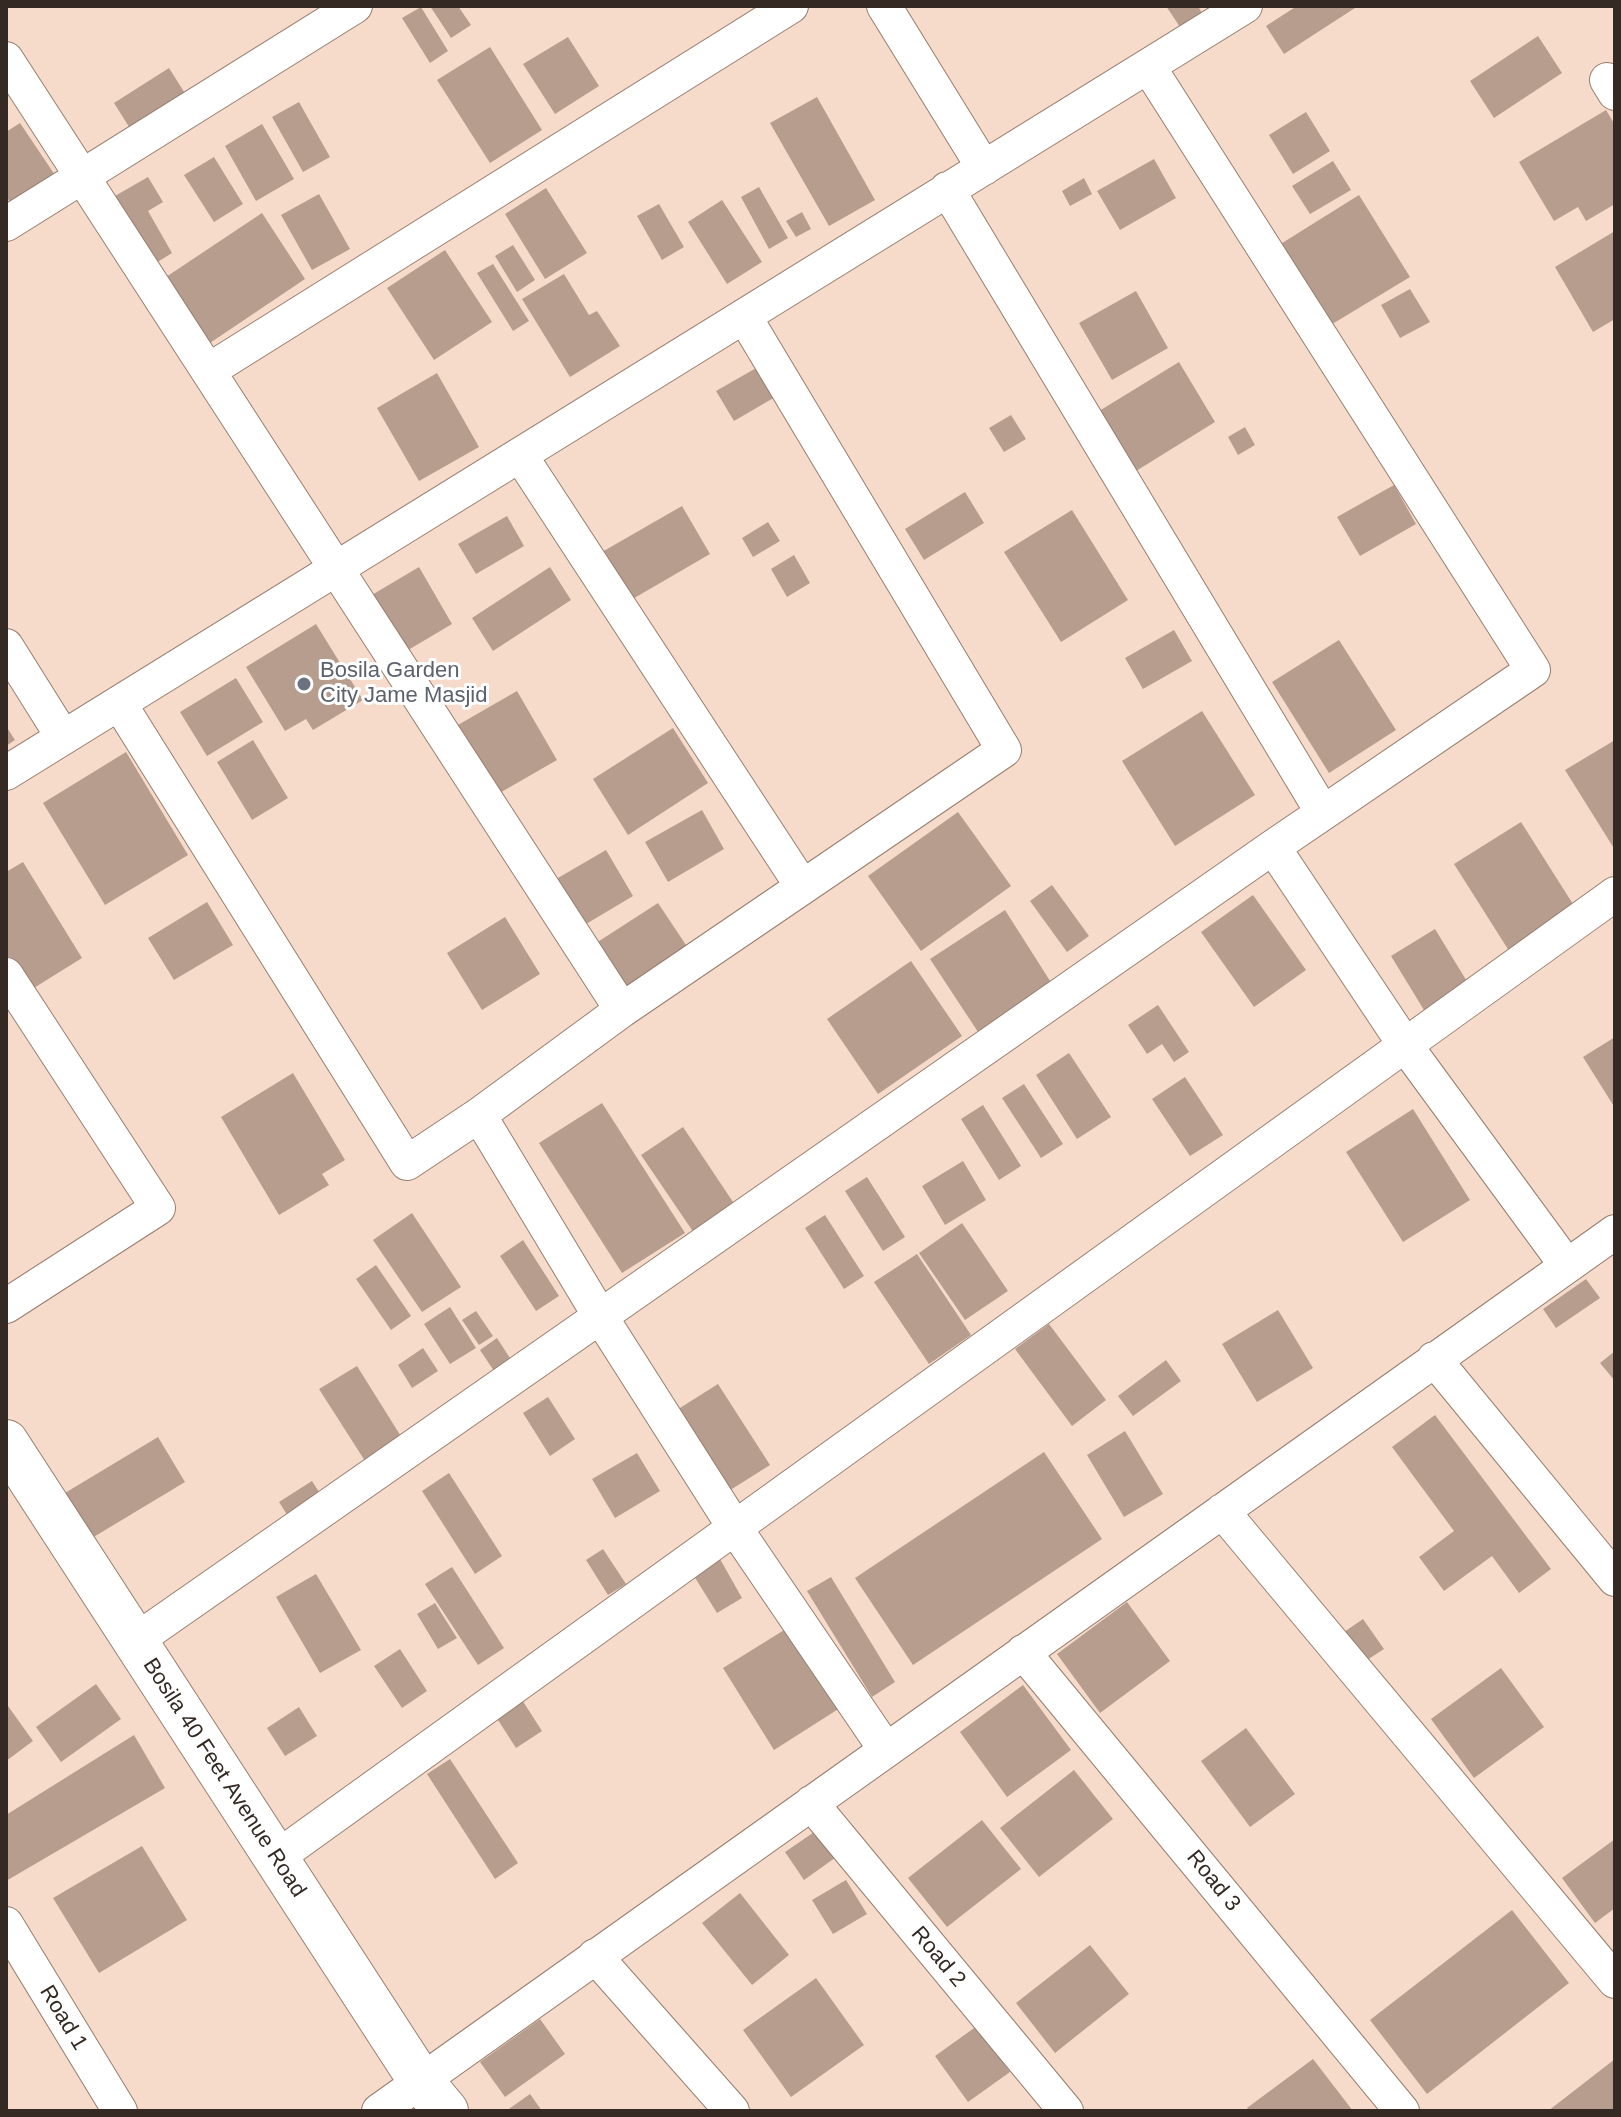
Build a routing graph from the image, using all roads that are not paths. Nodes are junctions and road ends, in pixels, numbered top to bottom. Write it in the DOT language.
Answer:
graph roads {
  1 [pos="355,6"];
  2 [pos="791,6"];
  3 [pos="884,6"];
  4 [pos="1245,6"];
  5 [pos="6,59"];
  6 [pos="1148,66"];
  7 [pos="984,168"];
  8 [pos="82,177"];
  9 [pos="947,189"];
  10 [pos="6,224"];
  11 [pos="744,316"];
  12 [pos="208,371"];
  13 [pos="520,455"];
  14 [pos="336,569"];
  15 [pos="6,646"];
  16 [pos="119,703"];
  17 [pos="63,737"];
  18 [pos="6,773"];
  19 [pos="1323,813"];
  20 [pos="1273,847"];
  21 [pos="802,886"];
  22 [pos="1615,894"];
  23 [pos="6,975"];
  24 [pos="622,1010"];
  25 [pos="1405,1045"];
  26 [pos="479,1115"];
  27 [pos="1615,1232"];
  28 [pos="1567,1266"];
  29 [pos="6,1306"];
  30 [pos="600,1316"];
  31 [pos="1434,1359"];
  32 [pos="6,1442"];
  33 [pos="1222,1511"];
  34 [pos="735,1528"];
  35 [pos="1615,1579"];
  36 [pos="135,1641"];
  37 [pos="1023,1652"];
  38 [pos="886,1750"];
  39 [pos="811,1803"];
  40 [pos="276,1858"];
  41 [pos="6,1924"];
  42 [pos="595,1956"];
  43 [pos="1615,1981"];
  44 [pos="433,2095"];
  45 [pos="120,2111"];
  46 [pos="379,2111"];
  47 [pos="732,2111"];
  48 [pos="1066,2111"];
  49 [pos="1402,2111"];
  1 -- 8 [label="street"];
  2 -- 12 [label="street"];
  3 -- 7 [label="street"];
  4 -- 6 [label="street"];
  5 -- 8 [label="street"];
  6 -- 7 [label="street"];
  6 -- 19 [label="street"];
  7 -- 9 [label="street"];
  8 -- 10 [label="street"];
  8 -- 12 [label="street"];
  9 -- 11 [label="street"];
  9 -- 19 [label="street"];
  11 -- 13 [label="street"];
  11 -- 21 [label="street"];
  12 -- 14 [label="street"];
  13 -- 14 [label="street"];
  13 -- 21 [label="street"];
  14 -- 16 [label="street"];
  14 -- 24 [label="street"];
  15 -- 17 [label="street"];
  16 -- 17 [label="street"];
  16 -- 26 [label="street"];
  17 -- 18 [label="street"];
  19 -- 20 [label="street"];
  20 -- 25 [label="street"];
  20 -- 30 [label="street"];
  21 -- 24 [label="street"];
  22 -- 25 [label="street"];
  23 -- 29 [label="street"];
  24 -- 26 [label="street"];
  25 -- 28 [label="street"];
  25 -- 34 [label="street"];
  26 -- 30 [label="street"];
  27 -- 28 [label="street"];
  28 -- 31 [label="street"];
  30 -- 34 [label="street"];
  30 -- 36 [label="street"];
  31 -- 33 [label="street"];
  31 -- 35 [label="street"];
  32 -- 36 [label="street, Bosila 40 Feet Avenue Road"];
  33 -- 37 [label="street"];
  33 -- 43 [label="street"];
  34 -- 38 [label="street"];
  34 -- 40 [label="street"];
  36 -- 40 [label="street, Bosila 40 Feet Avenue Road"];
  37 -- 38 [label="street"];
  37 -- 49 [label="street, Road 3"];
  38 -- 39 [label="street"];
  39 -- 42 [label="street"];
  39 -- 48 [label="street, Road 2"];
  40 -- 44 [label="street, Bosila 40 Feet Avenue Road"];
  41 -- 45 [label="street, Road 1"];
  42 -- 44 [label="street"];
  42 -- 47 [label="street"];
  44 -- 46 [label="street"];
}
